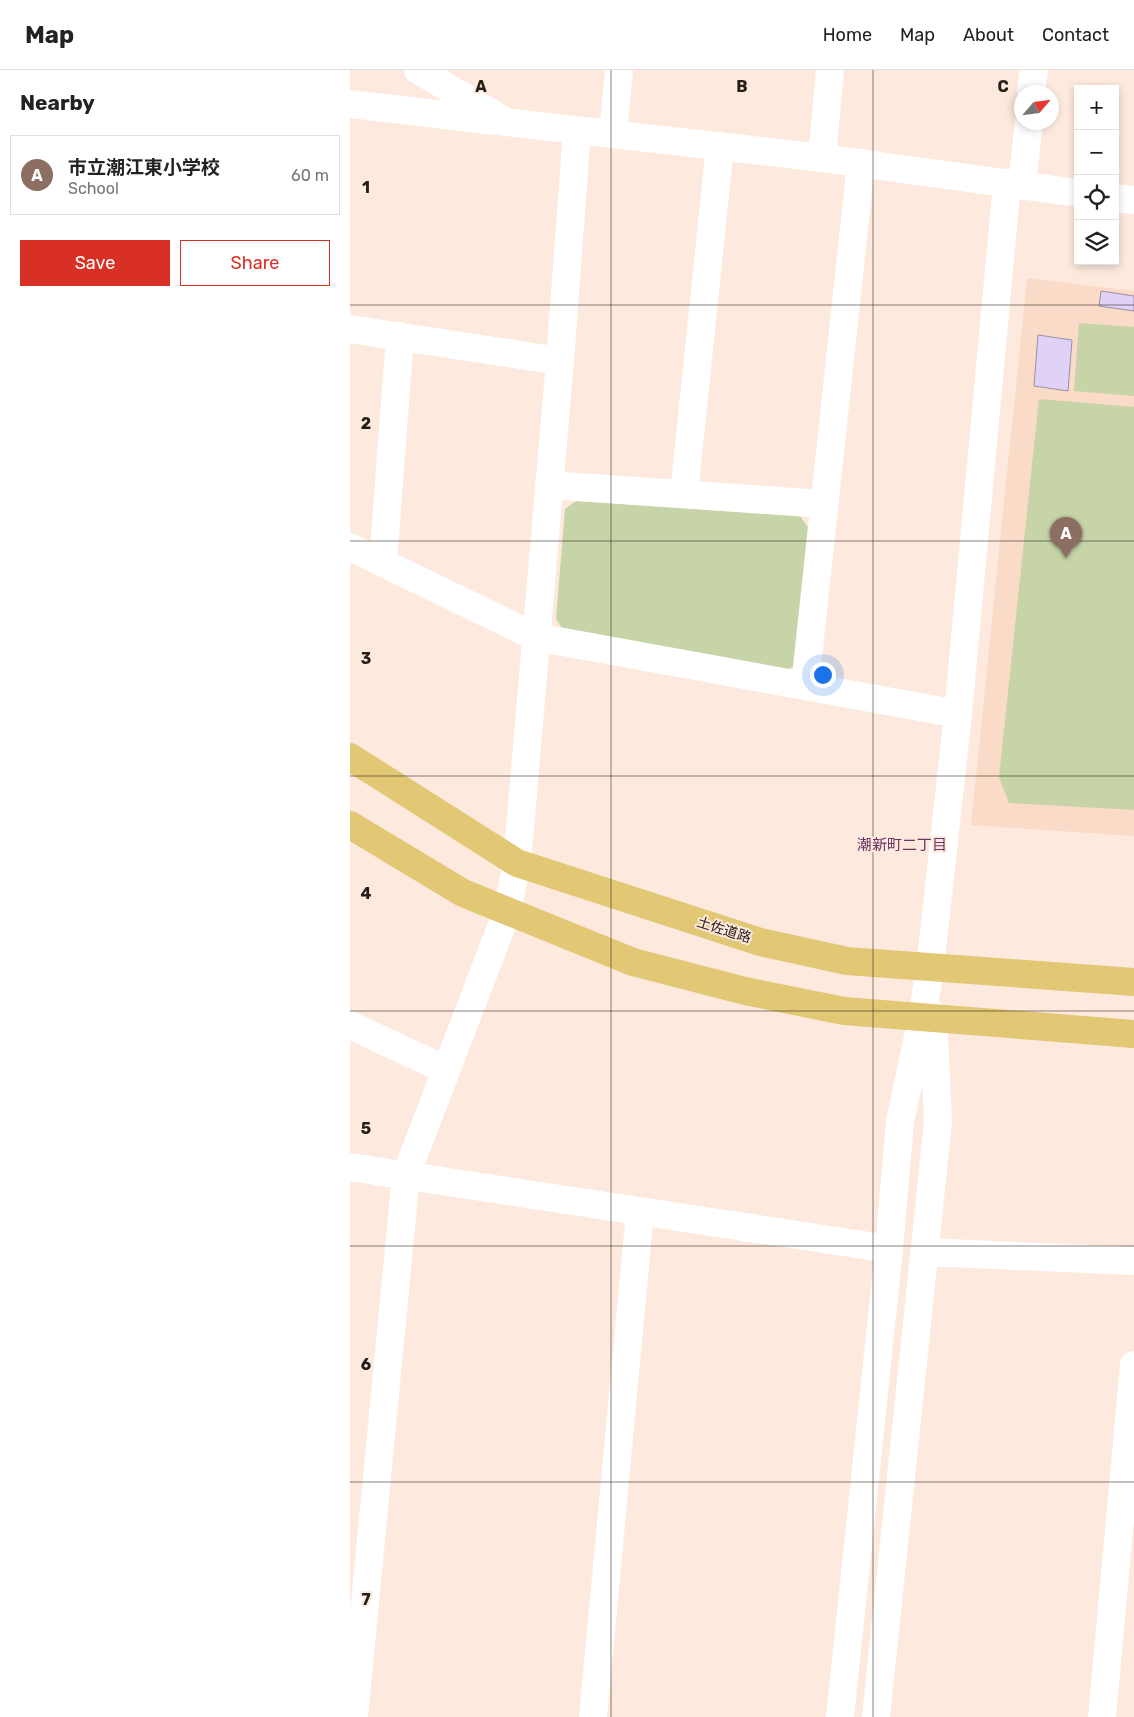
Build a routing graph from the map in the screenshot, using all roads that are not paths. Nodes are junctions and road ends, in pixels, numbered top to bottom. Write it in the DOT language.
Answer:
graph roads {
  1 [pos="418,70"];
  2 [pos="619,70"];
  3 [pos="830,70"];
  4 [pos="1034,70"];
  5 [pos="1033,85"];
  6 [pos="350,104"];
  7 [pos="506,122"];
  8 [pos="1026,130"];
  9 [pos="577,131"];
  10 [pos="613,134"];
  11 [pos="720,146"];
  12 [pos="822,158"];
  13 [pos="861,163"];
  14 [pos="1015,184"];
  15 [pos="1074,192"];
  16 [pos="1119,198"];
  17 [pos="1134,200"];
  18 [pos="350,329"];
  19 [pos="400,336"];
  20 [pos="560,361"];
  21 [pos="549,485"];
  22 [pos="684,494"];
  23 [pos="824,504"];
  24 [pos="350,547"];
  25 [pos="383,562"];
  26 [pos="536,636"];
  27 [pos="805,686"];
  28 [pos="958,714"];
  29 [pos="350,757"];
  30 [pos="350,824"];
  31 [pos="517,863"];
  32 [pos="507,912"];
  33 [pos="930,968"];
  34 [pos="1134,982"];
  35 [pos="927,1018"];
  36 [pos="350,1025"];
  37 [pos="1134,1034"];
  38 [pos="446,1070"];
  39 [pos="350,1167"];
  40 [pos="406,1175"];
  41 [pos="640,1212"];
  42 [pos="889,1249"];
  43 [pos="925,1252"];
  44 [pos="1134,1261"];
  45 [pos="1134,1365"];
  46 [pos="356,1716"];
  47 [pos="593,1717"];
  48 [pos="840,1717"];
  49 [pos="876,1717"];
  50 [pos="1102,1717"];
  1 -- 7 [label="street"];
  2 -- 10 [label="street"];
  3 -- 12 [label="street"];
  4 -- 5 [label="street"];
  6 -- 7 [label="street"];
  7 -- 9 [label="street"];
  8 -- 14 [label="street"];
  9 -- 10 [label="street"];
  9 -- 20 [label="street"];
  10 -- 11 [label="street"];
  11 -- 12 [label="street"];
  11 -- 22 [label="street"];
  12 -- 13 [label="street"];
  13 -- 14 [label="street"];
  13 -- 23 [label="street"];
  14 -- 15 [label="street"];
  14 -- 28 [label="street"];
  16 -- 17 [label="street"];
  18 -- 19 [label="street"];
  19 -- 20 [label="street"];
  19 -- 25 [label="street"];
  20 -- 21 [label="street"];
  21 -- 22 [label="street"];
  21 -- 26 [label="street"];
  22 -- 23 [label="street"];
  23 -- 27 [label="street"];
  24 -- 25 [label="street"];
  25 -- 26 [label="street"];
  26 -- 27 [label="street"];
  26 -- 31 [label="street"];
  27 -- 28 [label="street"];
  28 -- 33 [label="street"];
  29 -- 31 [label="highway, 土佐道路"];
  30 -- 32 [label="highway"];
  31 -- 32 [label="street"];
  31 -- 33 [label="highway, 土佐道路"];
  32 -- 35 [label="highway"];
  32 -- 38 [label="street"];
  33 -- 34 [label="highway, 土佐道路"];
  33 -- 35 [label="street"];
  35 -- 37 [label="highway"];
  35 -- 42 [label="street"];
  35 -- 43 [label="street"];
  36 -- 38 [label="street"];
  38 -- 40 [label="street"];
  39 -- 40 [label="street"];
  40 -- 41 [label="street"];
  40 -- 46 [label="street"];
  41 -- 42 [label="street"];
  41 -- 47 [label="street"];
  42 -- 48 [label="street"];
  43 -- 44 [label="street"];
  43 -- 49 [label="street"];
  45 -- 50 [label="street"];
}
